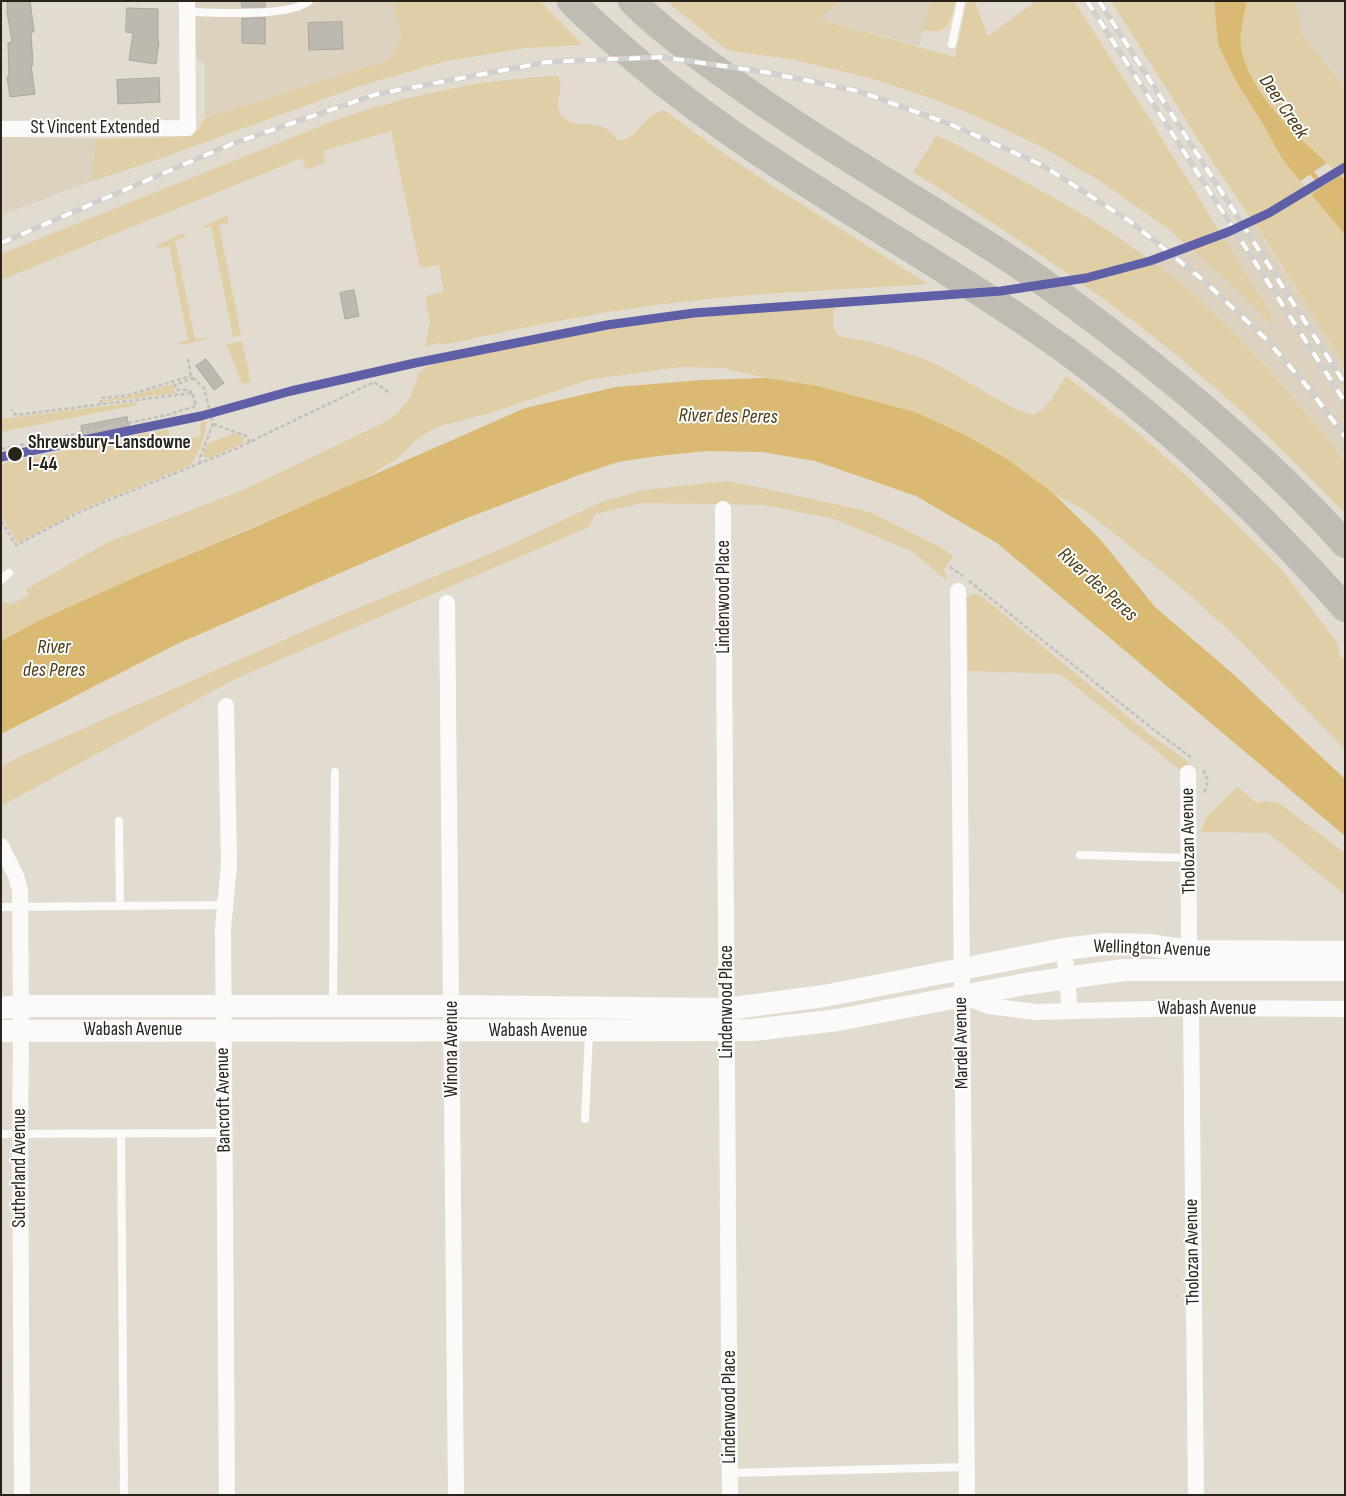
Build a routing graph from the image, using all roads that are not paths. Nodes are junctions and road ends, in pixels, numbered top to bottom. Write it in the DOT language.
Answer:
graph roads {
  1 [pos="309,1"];
  2 [pos="961,1"];
  3 [pos="573,4"];
  4 [pos="636,5"];
  5 [pos="188,7"];
  6 [pos="952,44"];
  7 [pos="1,129"];
  8 [pos="723,509"];
  9 [pos="1345,544"];
  10 [pos="1,575"];
  11 [pos="1,580"];
  12 [pos="958,591"];
  13 [pos="447,603"];
  14 [pos="1345,608"];
  15 [pos="226,706"];
  16 [pos="1196,768"];
  17 [pos="335,772"];
  18 [pos="119,821"];
  19 [pos="1,846"];
  20 [pos="1080,855"];
  21 [pos="1189,858"];
  22 [pos="226,905"];
  23 [pos="20,906"];
  24 [pos="120,906"];
  25 [pos="1,907"];
  26 [pos="1064,949"];
  27 [pos="1345,952"];
  28 [pos="1190,960"];
  29 [pos="960,969"];
  30 [pos="1345,970"];
  31 [pos="1067,977"];
  32 [pos="962,996"];
  33 [pos="224,1006"];
  34 [pos="333,1006"];
  35 [pos="451,1006"];
  36 [pos="11,1007"];
  37 [pos="1191,1008"];
  38 [pos="1345,1009"];
  39 [pos="1070,1011"];
  40 [pos="727,1020"];
  41 [pos="224,1030"];
  42 [pos="11,1031"];
  43 [pos="451,1031"];
  44 [pos="590,1031"];
  45 [pos="585,1119"];
  46 [pos="225,1133"];
  47 [pos="1,1134"];
  48 [pos="20,1134"];
  49 [pos="121,1134"];
  50 [pos="966,1467"];
  51 [pos="730,1473"];
  52 [pos="22,1495"];
  53 [pos="124,1495"];
  54 [pos="227,1495"];
  55 [pos="456,1495"];
  56 [pos="730,1495"];
  57 [pos="967,1495"];
  58 [pos="1196,1495"];
  1 -- 5 [label="lane"];
  2 -- 6 [label="lane"];
  3 -- 14 [label="highway"];
  4 -- 9 [label="highway"];
  5 -- 7 [label="street, St Vincent Extended"];
  8 -- 40 [label="street, Lindenwood Place"];
  10 -- 11 [label="lane"];
  12 -- 29 [label="street, Mardel Avenue"];
  13 -- 35 [label="street, Winona Avenue"];
  15 -- 22 [label="street, Bancroft Avenue"];
  16 -- 21 [label="street, Tholozan Avenue"];
  17 -- 34 [label="lane"];
  18 -- 24 [label="lane"];
  19 -- 23 [label="street, Sutherland Avenue"];
  20 -- 21 [label="lane"];
  21 -- 28 [label="street, Tholozan Avenue"];
  22 -- 24 [label="lane"];
  22 -- 33 [label="street, Bancroft Avenue"];
  23 -- 24 [label="lane"];
  23 -- 25 [label="lane"];
  23 -- 36 [label="street, Sutherland Avenue"];
  26 -- 28 [label="main road, Wellington Avenue"];
  26 -- 29 [label="main road, Wellington Avenue"];
  26 -- 31 [label="street"];
  27 -- 28 [label="main road, Wellington Avenue"];
  28 -- 30 [label="main road, Wellington Avenue"];
  28 -- 31 [label="main road, Wellington Avenue"];
  29 -- 32 [label="street, Mardel Avenue"];
  29 -- 40 [label="main road, Wabash Avenue"];
  31 -- 32 [label="main road, Wellington Avenue"];
  31 -- 39 [label="street"];
  32 -- 39 [label="street, Wabash Avenue"];
  32 -- 40 [label="main road, Wabash Avenue"];
  32 -- 50 [label="street, Mardel Avenue"];
  33 -- 34 [label="main road, Wabash Avenue"];
  33 -- 36 [label="main road, Wabash Avenue"];
  33 -- 41 [label="street, Bancroft Avenue"];
  34 -- 35 [label="main road, Wabash Avenue"];
  35 -- 40 [label="main road, Wabash Avenue"];
  35 -- 43 [label="street, Winona Avenue"];
  36 -- 42 [label="street, Sutherland Avenue"];
  37 -- 38 [label="street, Wabash Avenue"];
  37 -- 39 [label="street, Wabash Avenue"];
  37 -- 58 [label="street, Tholozan Avenue"];
  40 -- 44 [label="main road, Wabash Avenue"];
  40 -- 51 [label="street, Lindenwood Place"];
  41 -- 42 [label="main road, Wabash Avenue"];
  41 -- 43 [label="main road, Wabash Avenue"];
  41 -- 46 [label="street, Bancroft Avenue"];
  42 -- 48 [label="street, Sutherland Avenue"];
  43 -- 44 [label="main road, Wabash Avenue"];
  43 -- 55 [label="street, Winona Avenue"];
  44 -- 45 [label="lane"];
  46 -- 49 [label="lane"];
  46 -- 54 [label="street, Bancroft Avenue"];
  47 -- 48 [label="lane"];
  48 -- 49 [label="lane"];
  48 -- 52 [label="street, Sutherland Avenue"];
  49 -- 53 [label="lane"];
  50 -- 51 [label="lane"];
  50 -- 57 [label="street, Mardel Avenue"];
  51 -- 56 [label="street, Lindenwood Place"];
}
